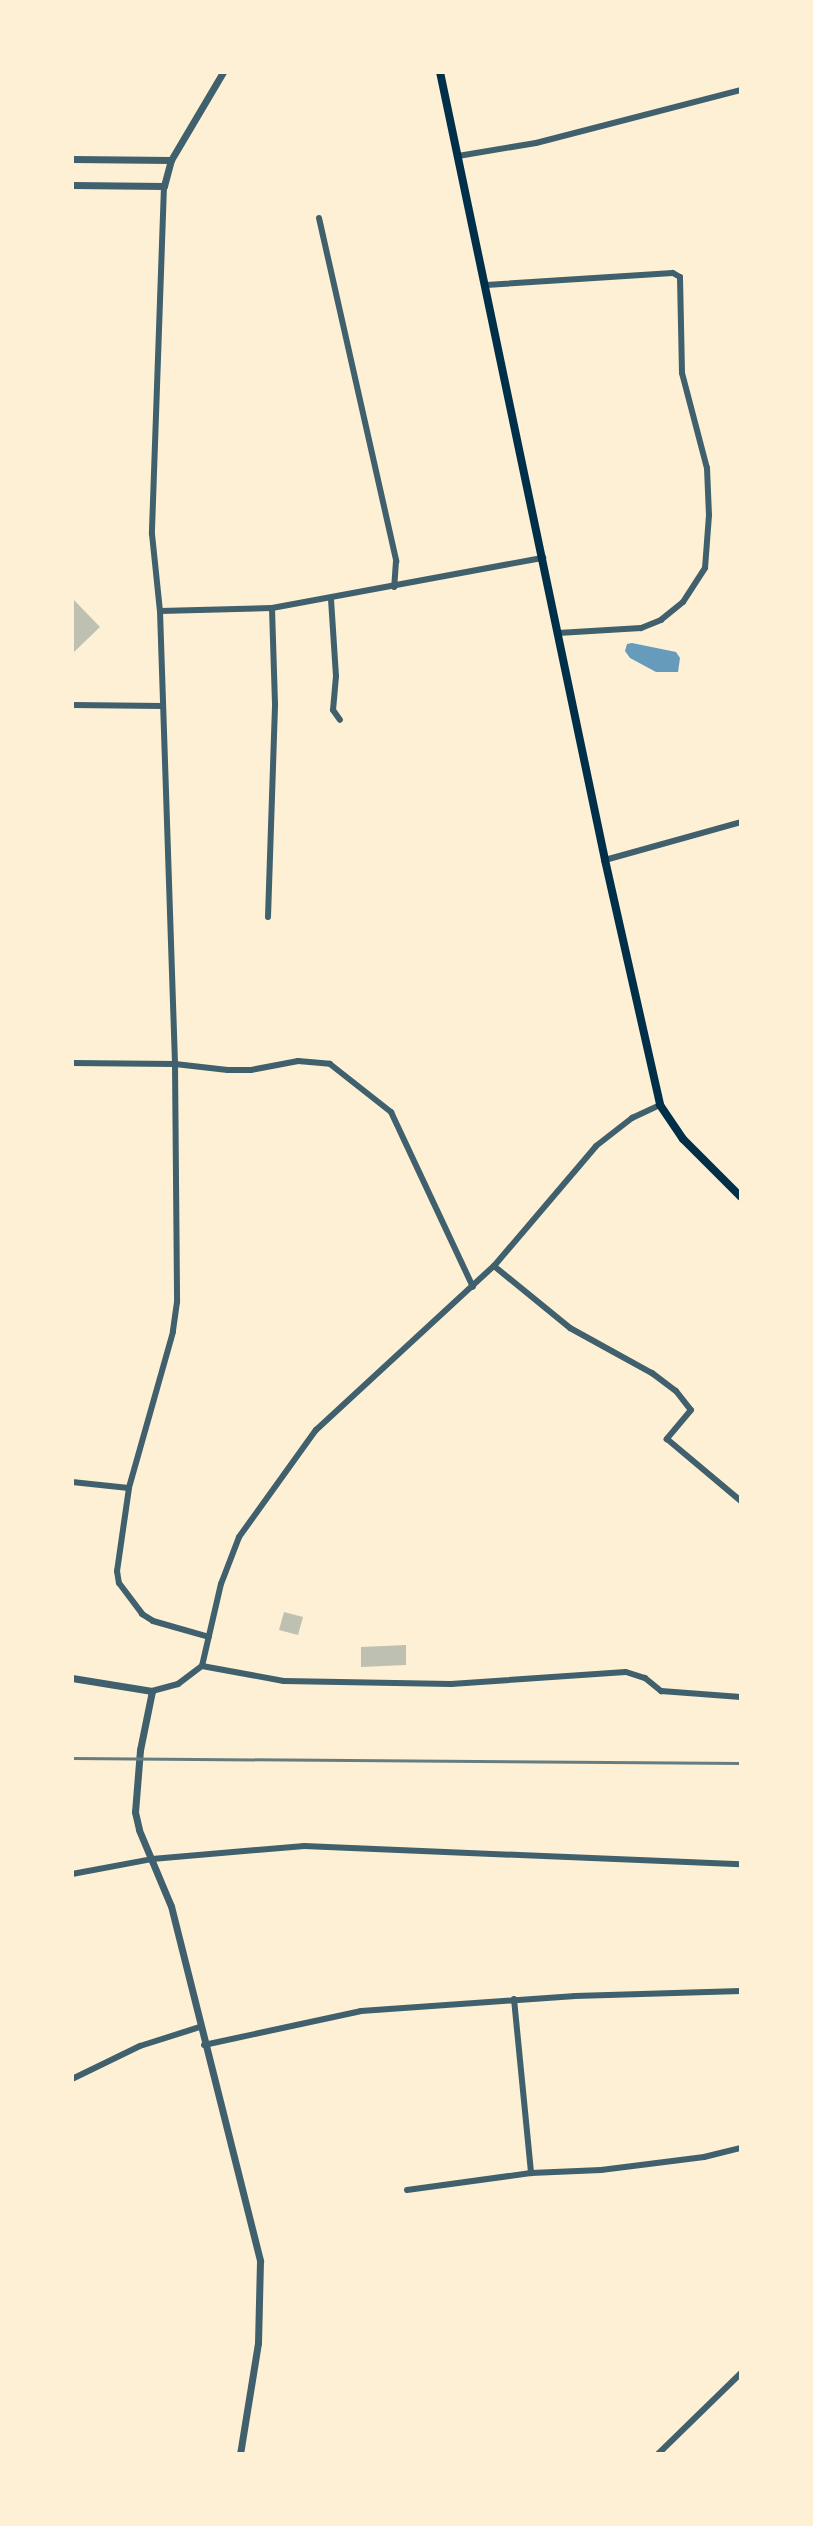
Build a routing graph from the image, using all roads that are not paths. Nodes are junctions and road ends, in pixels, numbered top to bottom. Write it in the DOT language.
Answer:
graph roads {
  1 [pos="223,72"];
  2 [pos="440,72"];
  3 [pos="741,90"];
  4 [pos="458,156"];
  5 [pos="72,159"];
  6 [pos="171,160"];
  7 [pos="72,185"];
  8 [pos="164,186"];
  9 [pos="319,218"];
  10 [pos="486,285"];
  11 [pos="543,558"];
  12 [pos="394,587"];
  13 [pos="331,599"];
  14 [pos="272,608"];
  15 [pos="160,611"];
  16 [pos="558,633"];
  17 [pos="72,705"];
  18 [pos="163,706"];
  19 [pos="340,720"];
  20 [pos="741,822"];
  21 [pos="605,860"];
  22 [pos="268,917"];
  23 [pos="72,1063"];
  24 [pos="175,1064"];
  25 [pos="660,1105"];
  26 [pos="741,1197"];
  27 [pos="494,1266"];
  28 [pos="473,1287"];
  29 [pos="72,1482"];
  30 [pos="129,1488"];
  31 [pos="741,1501"];
  32 [pos="209,1637"];
  33 [pos="202,1666"];
  34 [pos="72,1678"];
  35 [pos="152,1691"];
  36 [pos="741,1697"];
  37 [pos="152,1859"];
  38 [pos="741,1864"];
  39 [pos="72,1874"];
  40 [pos="741,1991"];
  41 [pos="514,1999"];
  42 [pos="200,2027"];
  43 [pos="204,2045"];
  44 [pos="72,2079"];
  45 [pos="741,2148"];
  46 [pos="531,2173"];
  47 [pos="407,2190"];
  48 [pos="741,2373"];
  49 [pos="240,2454"];
  50 [pos="658,2454"];
  1 -- 6 [label="street"];
  2 -- 4 [label="main road"];
  3 -- 4 [label="street"];
  4 -- 10 [label="main road"];
  5 -- 6 [label="street"];
  6 -- 8 [label="street"];
  7 -- 8 [label="street"];
  8 -- 15 [label="street"];
  9 -- 12 [label="street"];
  10 -- 11 [label="main road"];
  10 -- 16 [label="street"];
  11 -- 12 [label="street"];
  11 -- 16 [label="main road"];
  12 -- 13 [label="street"];
  13 -- 14 [label="street"];
  13 -- 19 [label="street"];
  14 -- 15 [label="street"];
  14 -- 22 [label="street"];
  15 -- 18 [label="street"];
  16 -- 21 [label="main road"];
  17 -- 18 [label="street"];
  18 -- 24 [label="street"];
  20 -- 21 [label="street"];
  21 -- 25 [label="main road"];
  23 -- 24 [label="street"];
  24 -- 28 [label="street"];
  24 -- 30 [label="street"];
  25 -- 26 [label="main road"];
  25 -- 27 [label="street"];
  27 -- 28 [label="street"];
  27 -- 31 [label="street"];
  28 -- 32 [label="street"];
  29 -- 30 [label="street"];
  30 -- 32 [label="street"];
  32 -- 33 [label="street"];
  33 -- 35 [label="street"];
  33 -- 36 [label="street"];
  34 -- 35 [label="street"];
  35 -- 37 [label="street"];
  37 -- 38 [label="street"];
  37 -- 39 [label="street"];
  37 -- 42 [label="street"];
  40 -- 41 [label="street"];
  41 -- 43 [label="street"];
  41 -- 46 [label="street"];
  42 -- 43 [label="street"];
  42 -- 44 [label="street"];
  43 -- 49 [label="street"];
  45 -- 46 [label="street"];
  46 -- 47 [label="street"];
  48 -- 50 [label="street"];
}
